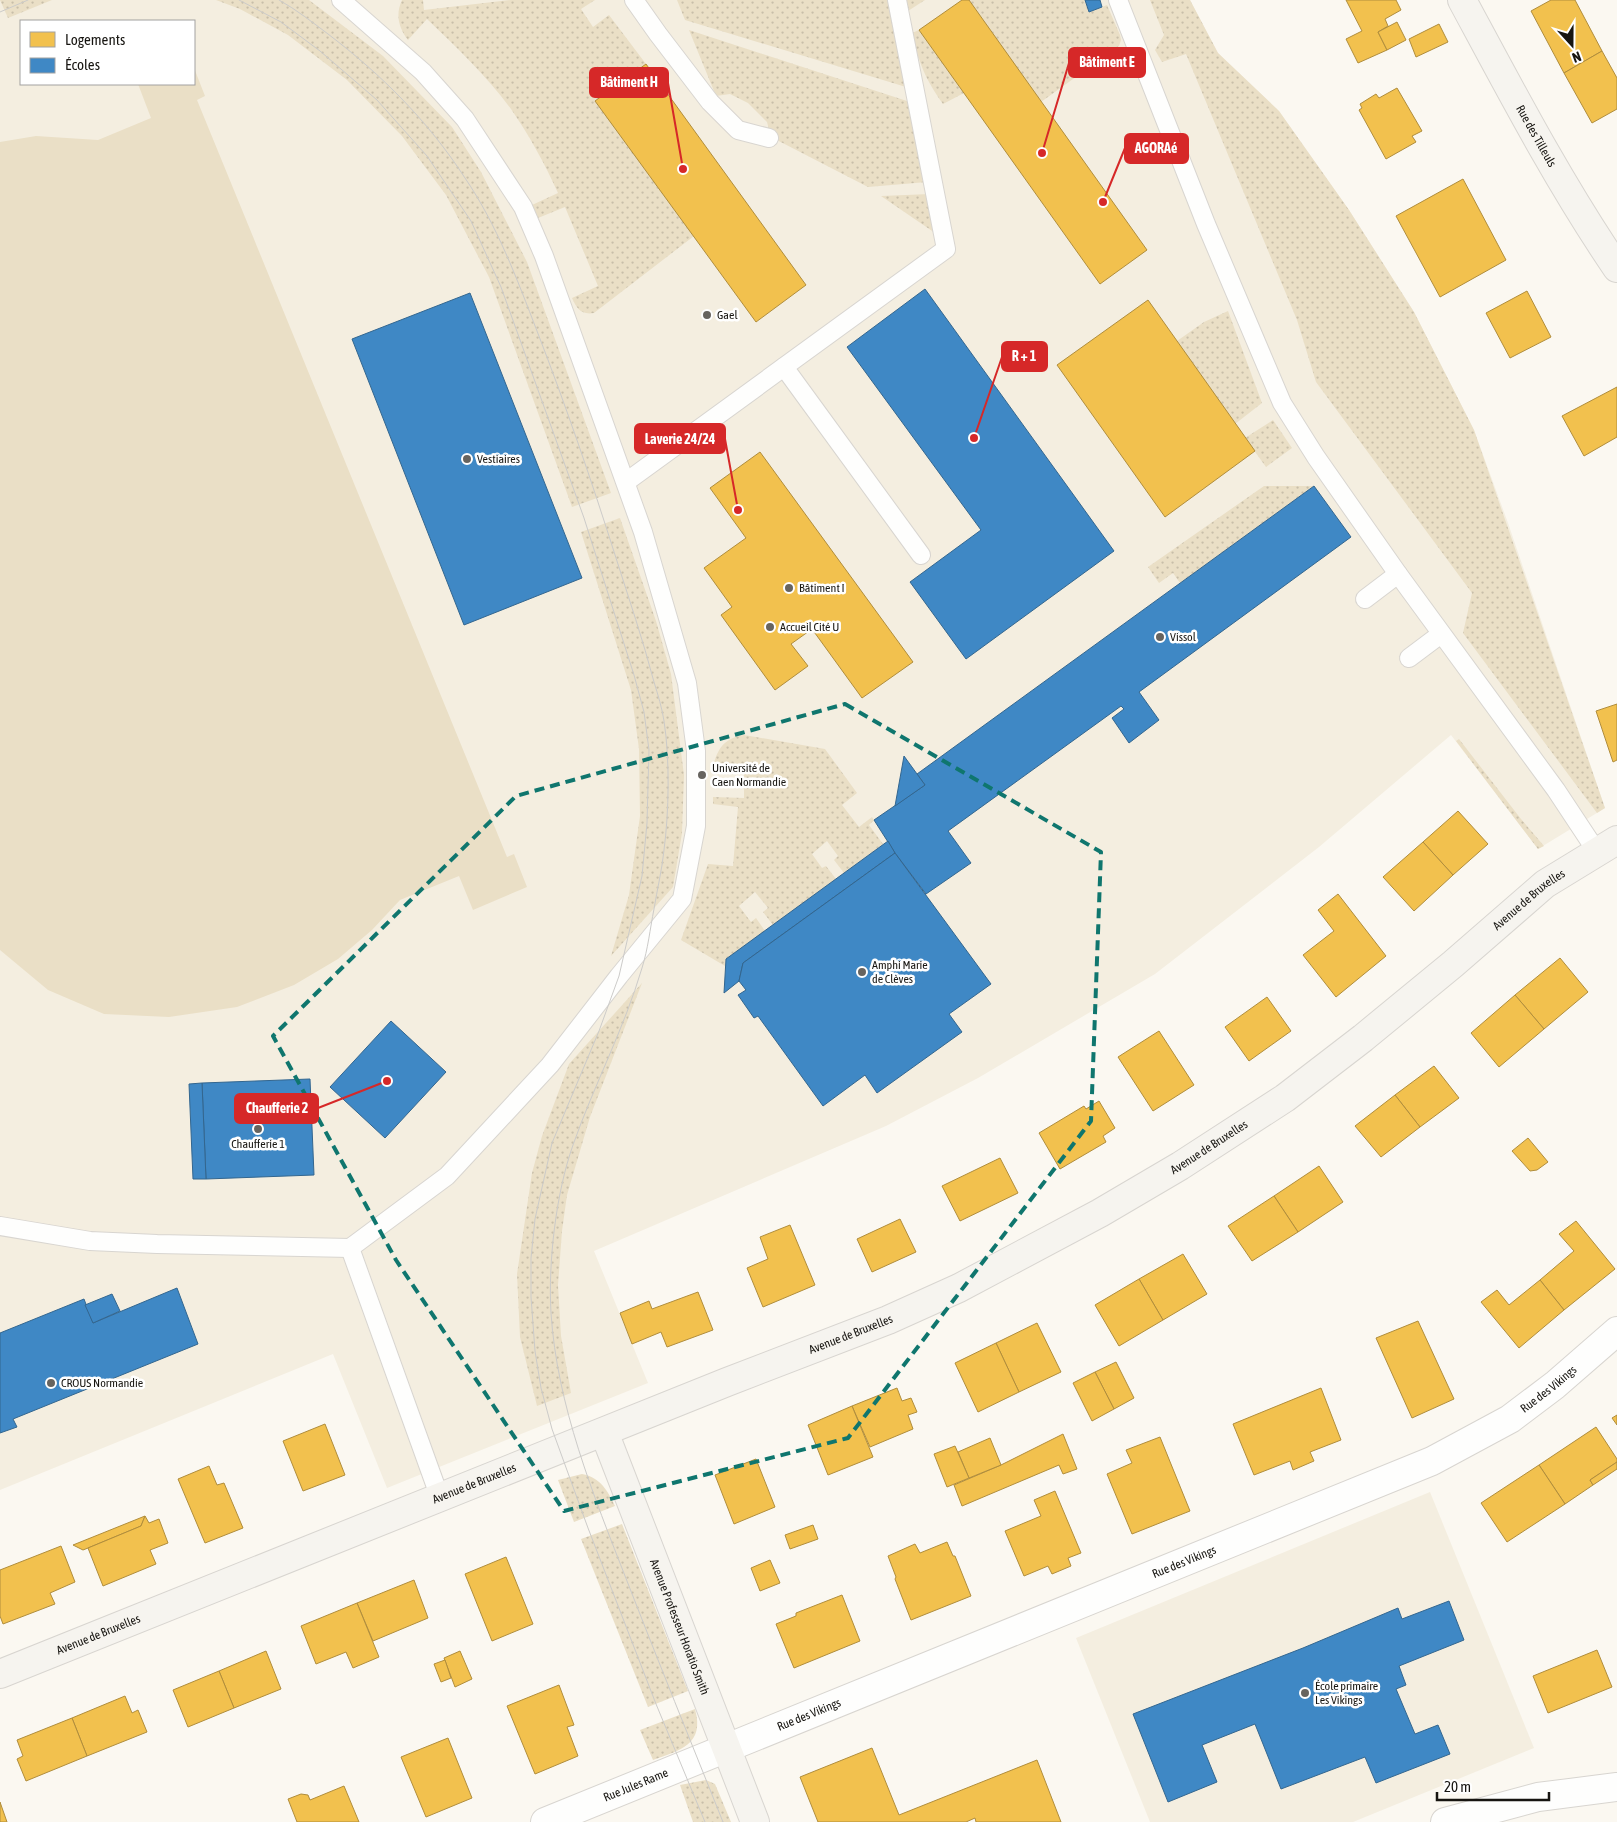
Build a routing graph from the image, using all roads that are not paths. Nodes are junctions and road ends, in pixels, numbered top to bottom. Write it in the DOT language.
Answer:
graph roads {
  1 [pos="341,0"];
  2 [pos="634,0"];
  3 [pos="896,0"];
  4 [pos="1118,0"];
  5 [pos="1462,0"];
  6 [pos="769,138"];
  7 [pos="1617,268"];
  8 [pos="784,367"];
  9 [pos="626,482"];
  10 [pos="921,555"];
  11 [pos="1398,574"];
  12 [pos="1365,599"];
  13 [pos="1441,634"];
  14 [pos="1410,658"];
  15 [pos="1607,846"];
  16 [pos="0,1226"];
  17 [pos="350,1248"];
  18 [pos="1617,1331"];
  19 [pos="604,1432"];
  20 [pos="440,1498"];
  21 [pos="0,1674"];
  22 [pos="727,1749"];
  23 [pos="1617,1787"];
  24 [pos="545,1822"];
  25 [pos="755,1822"];
  26 [pos="1445,1822"];
  1 -- 9 [label="lane"];
  2 -- 6 [label="lane"];
  3 -- 8 [label="lane"];
  4 -- 11 [label="lane"];
  5 -- 7 [label="street, Rue des Tilleuls"];
  8 -- 9 [label="lane"];
  8 -- 10 [label="lane"];
  9 -- 17 [label="lane"];
  11 -- 12 [label="lane"];
  11 -- 13 [label="lane"];
  13 -- 14 [label="lane"];
  13 -- 15 [label="lane"];
  15 -- 19 [label="street, Avenue de Bruxelles"];
  16 -- 17 [label="lane"];
  17 -- 20 [label="lane"];
  18 -- 22 [label="street, Rue des Vikings"];
  19 -- 20 [label="street, Avenue de Bruxelles"];
  19 -- 22 [label="street, Avenue Professeur Horatio Smith"];
  20 -- 21 [label="street, Avenue de Bruxelles"];
  22 -- 24 [label="street, Rue Jules Rame"];
  22 -- 25 [label="street, Avenue Professeur Horatio Smith"];
  23 -- 26 [label="street"];
}
